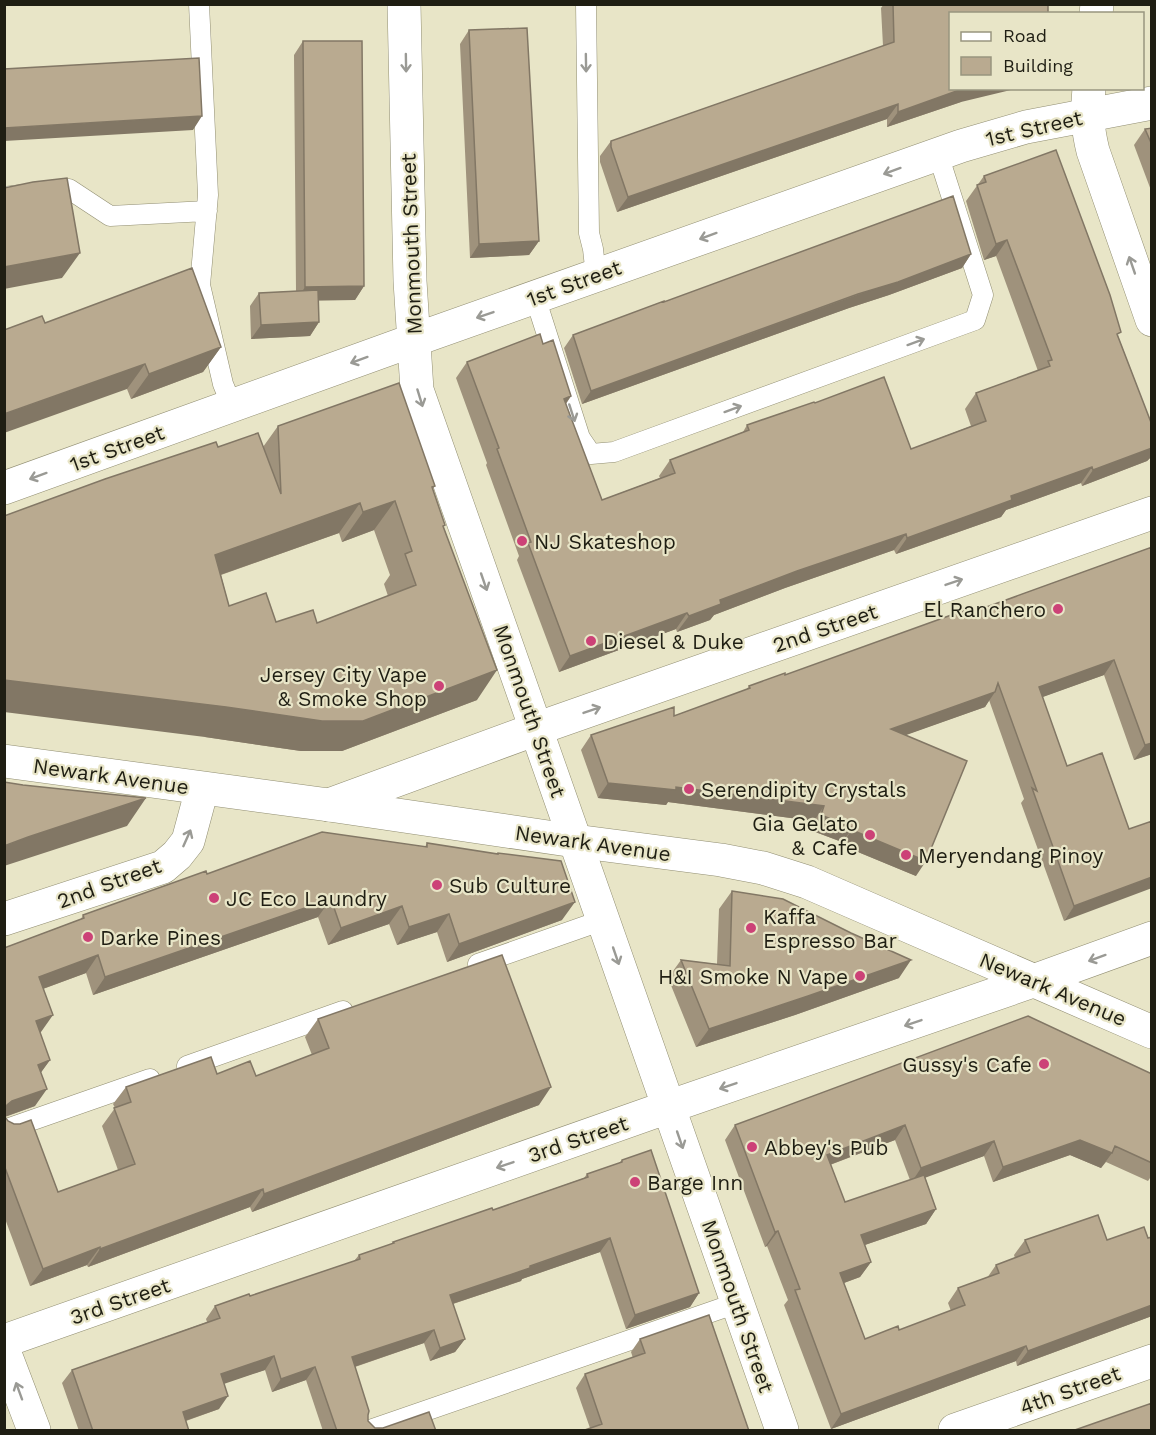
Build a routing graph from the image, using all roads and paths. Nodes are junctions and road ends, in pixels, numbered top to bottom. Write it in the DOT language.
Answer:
graph roads {
  1 [pos="199,4"];
  2 [pos="404,4"];
  3 [pos="586,4"];
  4 [pos="1088,102"];
  5 [pos="1152,103"];
  6 [pos="938,154"];
  7 [pos="4,197"];
  8 [pos="207,211"];
  9 [pos="596,276"];
  10 [pos="535,297"];
  11 [pos="1152,320"];
  12 [pos="414,340"];
  13 [pos="232,406"];
  14 [pos="4,488"];
  15 [pos="1152,513"];
  16 [pos="536,729"];
  17 [pos="4,762"];
  18 [pos="202,789"];
  19 [pos="329,805"];
  20 [pos="575,841"];
  21 [pos="4,919"];
  22 [pos="603,920"];
  23 [pos="1152,938"];
  24 [pos="463,969"];
  25 [pos="1033,981"];
  26 [pos="362,1004"];
  27 [pos="1152,1032"];
  28 [pos="668,1107"];
  29 [pos="4,1130"];
  30 [pos="737,1303"];
  31 [pos="4,1341"];
  32 [pos="4,1352"];
  33 [pos="1152,1361"];
  34 [pos="34,1431"];
  35 [pos="370,1431"];
  36 [pos="782,1431"];
  37 [pos="955,1431"];
  1 -- 8 [label="lane"];
  2 -- 12 [label="street, Monmouth Street, one-way"];
  3 -- 9 [label="lane, one-way"];
  4 -- 5 [label="street, 1st Street"];
  4 -- 6 [label="street, 1st Street"];
  11 -- 4 [label="street, one-way"];
  6 -- 9 [label="street, 1st Street, one-way"];
  10 -- 6 [label="lane, one-way"];
  7 -- 8 [label="lane"];
  8 -- 13 [label="lane"];
  9 -- 10 [label="street, 1st Street"];
  10 -- 12 [label="street, 1st Street, one-way"];
  12 -- 13 [label="street, 1st Street, one-way"];
  12 -- 16 [label="street, Monmouth Street, one-way"];
  13 -- 14 [label="street, 1st Street, one-way"];
  16 -- 15 [label="street, 2nd Street, one-way"];
  16 -- 19 [label="street, 2nd Street"];
  16 -- 20 [label="street, Monmouth Street"];
  17 -- 18 [label="street, Newark Avenue"];
  18 -- 19 [label="street, Newark Avenue"];
  21 -- 18 [label="street, 2nd Street, one-way"];
  19 -- 20 [label="street, Newark Avenue"];
  20 -- 22 [label="street, Monmouth Street"];
  20 -- 25 [label="street, Newark Avenue"];
  22 -- 24 [label="lane"];
  22 -- 28 [label="street, Monmouth Street, one-way"];
  23 -- 25 [label="street, 3rd Street, one-way"];
  25 -- 27 [label="street, Newark Avenue"];
  25 -- 28 [label="street, 3rd Street, one-way"];
  26 -- 29 [label="lane"];
  28 -- 30 [label="street, Monmouth Street, one-way"];
  28 -- 31 [label="street, 3rd Street, one-way"];
  30 -- 35 [label="lane"];
  30 -- 36 [label="street, Monmouth Street"];
  34 -- 32 [label="street, one-way"];
  33 -- 37 [label="street, 4th Street"];
}
